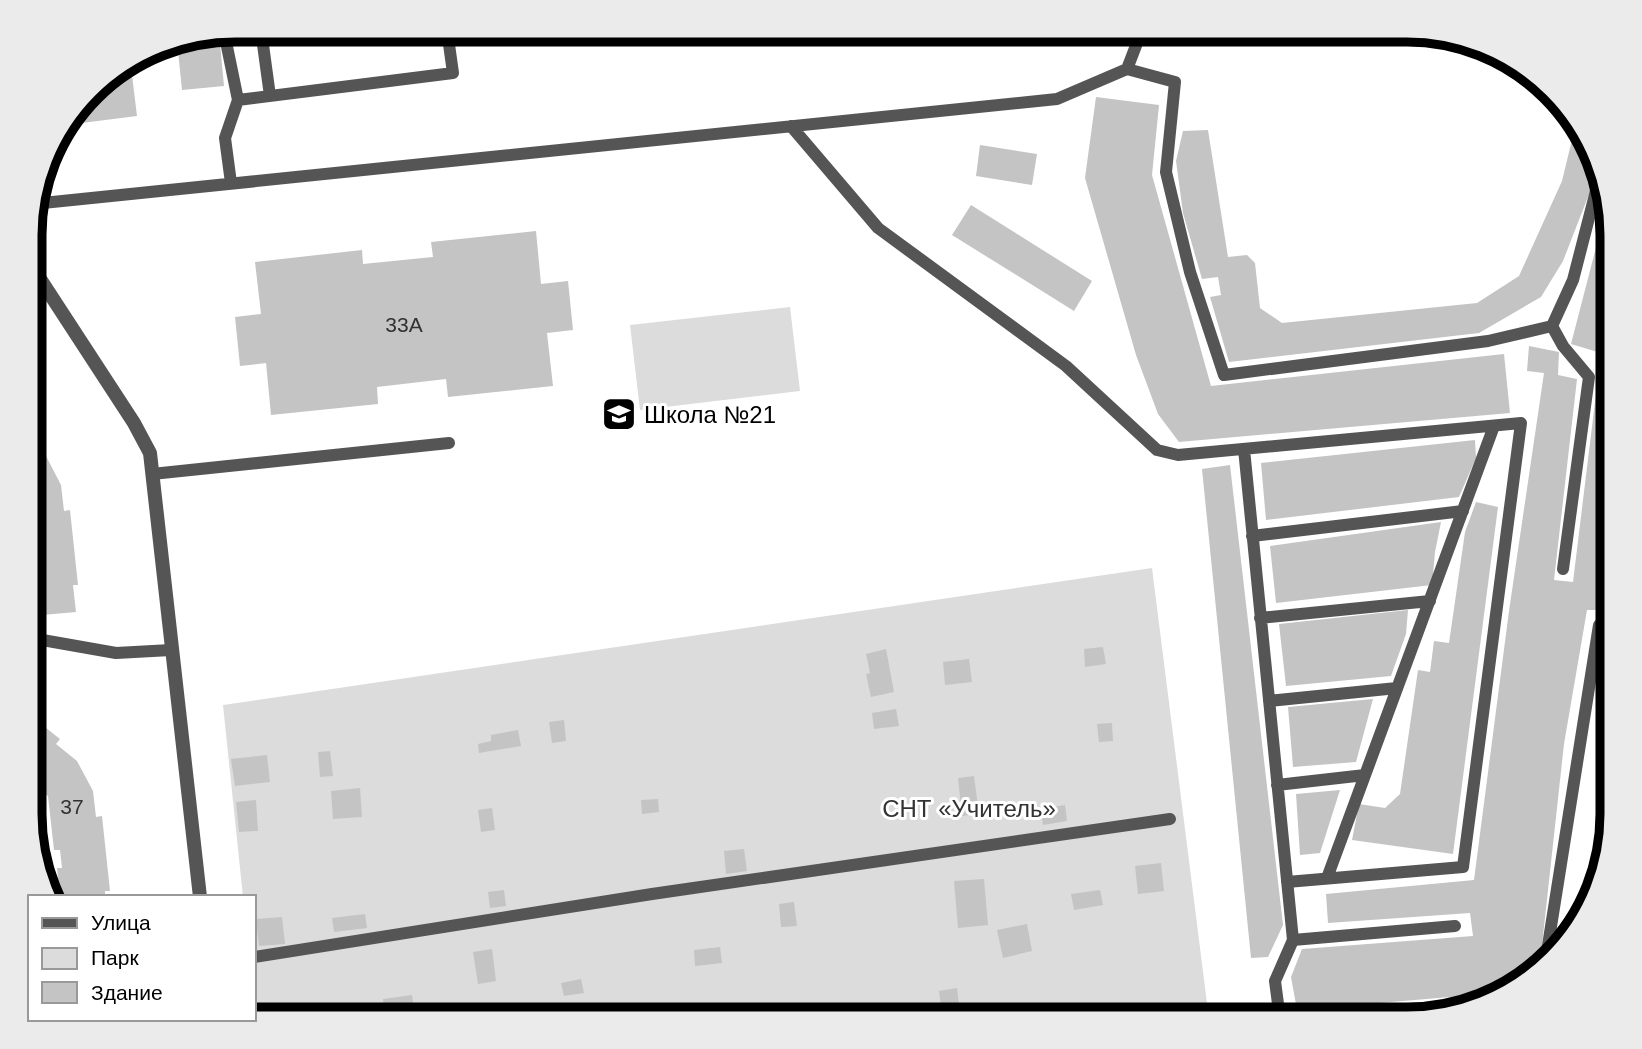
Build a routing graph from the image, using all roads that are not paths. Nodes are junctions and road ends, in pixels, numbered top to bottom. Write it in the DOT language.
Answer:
graph roads {
  1 [pos="263,42"];
  2 [pos="449,42"];
  3 [pos="1137,42"];
  4 [pos="226,43"];
  5 [pos="1127,69"];
  6 [pos="270,96"];
  7 [pos="238,100"];
  8 [pos="790,126"];
  9 [pos="231,183"];
  10 [pos="1595,194"];
  11 [pos="45,203"];
  12 [pos="42,280"];
  13 [pos="1552,326"];
  14 [pos="1494,426"];
  15 [pos="449,443"];
  16 [pos="1244,449"];
  17 [pos="152,474"];
  18 [pos="1463,511"];
  19 [pos="1252,536"];
  20 [pos="1563,569"];
  21 [pos="1430,601"];
  22 [pos="1260,618"];
  23 [pos="1599,625"];
  24 [pos="42,640"];
  25 [pos="171,650"];
  26 [pos="1397,688"];
  27 [pos="1269,701"];
  28 [pos="1365,775"];
  29 [pos="1277,785"];
  30 [pos="1170,819"];
  31 [pos="1328,878"];
  32 [pos="1287,881"];
  33 [pos="200,895"];
  34 [pos="1455,926"];
  35 [pos="1293,940"];
  36 [pos="1548,945"];
  37 [pos="256,957"];
  38 [pos="1278,1007"];
  1 -- 6 [label="lane"];
  2 -- 6 [label="lane"];
  3 -- 5 [label="lane"];
  4 -- 7 [label="lane"];
  5 -- 8 [label="lane"];
  5 -- 13 [label="lane"];
  6 -- 7 [label="lane"];
  7 -- 9 [label="lane"];
  8 -- 9 [label="lane"];
  8 -- 16 [label="lane"];
  9 -- 11 [label="lane"];
  10 -- 13 [label="lane"];
  12 -- 17 [label="street"];
  13 -- 20 [label="lane"];
  14 -- 16 [label="lane"];
  14 -- 18 [label="lane"];
  14 -- 31 [label="lane"];
  15 -- 17 [label="lane"];
  16 -- 19 [label="lane"];
  17 -- 25 [label="street"];
  18 -- 19 [label="lane"];
  18 -- 21 [label="lane"];
  19 -- 22 [label="lane"];
  21 -- 22 [label="lane"];
  21 -- 26 [label="lane"];
  22 -- 27 [label="lane"];
  23 -- 36 [label="lane"];
  24 -- 25 [label="lane"];
  25 -- 33 [label="street"];
  26 -- 27 [label="lane"];
  26 -- 28 [label="lane"];
  27 -- 29 [label="lane"];
  28 -- 29 [label="lane"];
  28 -- 31 [label="lane"];
  29 -- 32 [label="lane"];
  30 -- 37 [label="lane"];
  31 -- 32 [label="lane"];
  32 -- 35 [label="lane"];
  34 -- 35 [label="lane"];
  35 -- 38 [label="lane"];
}
